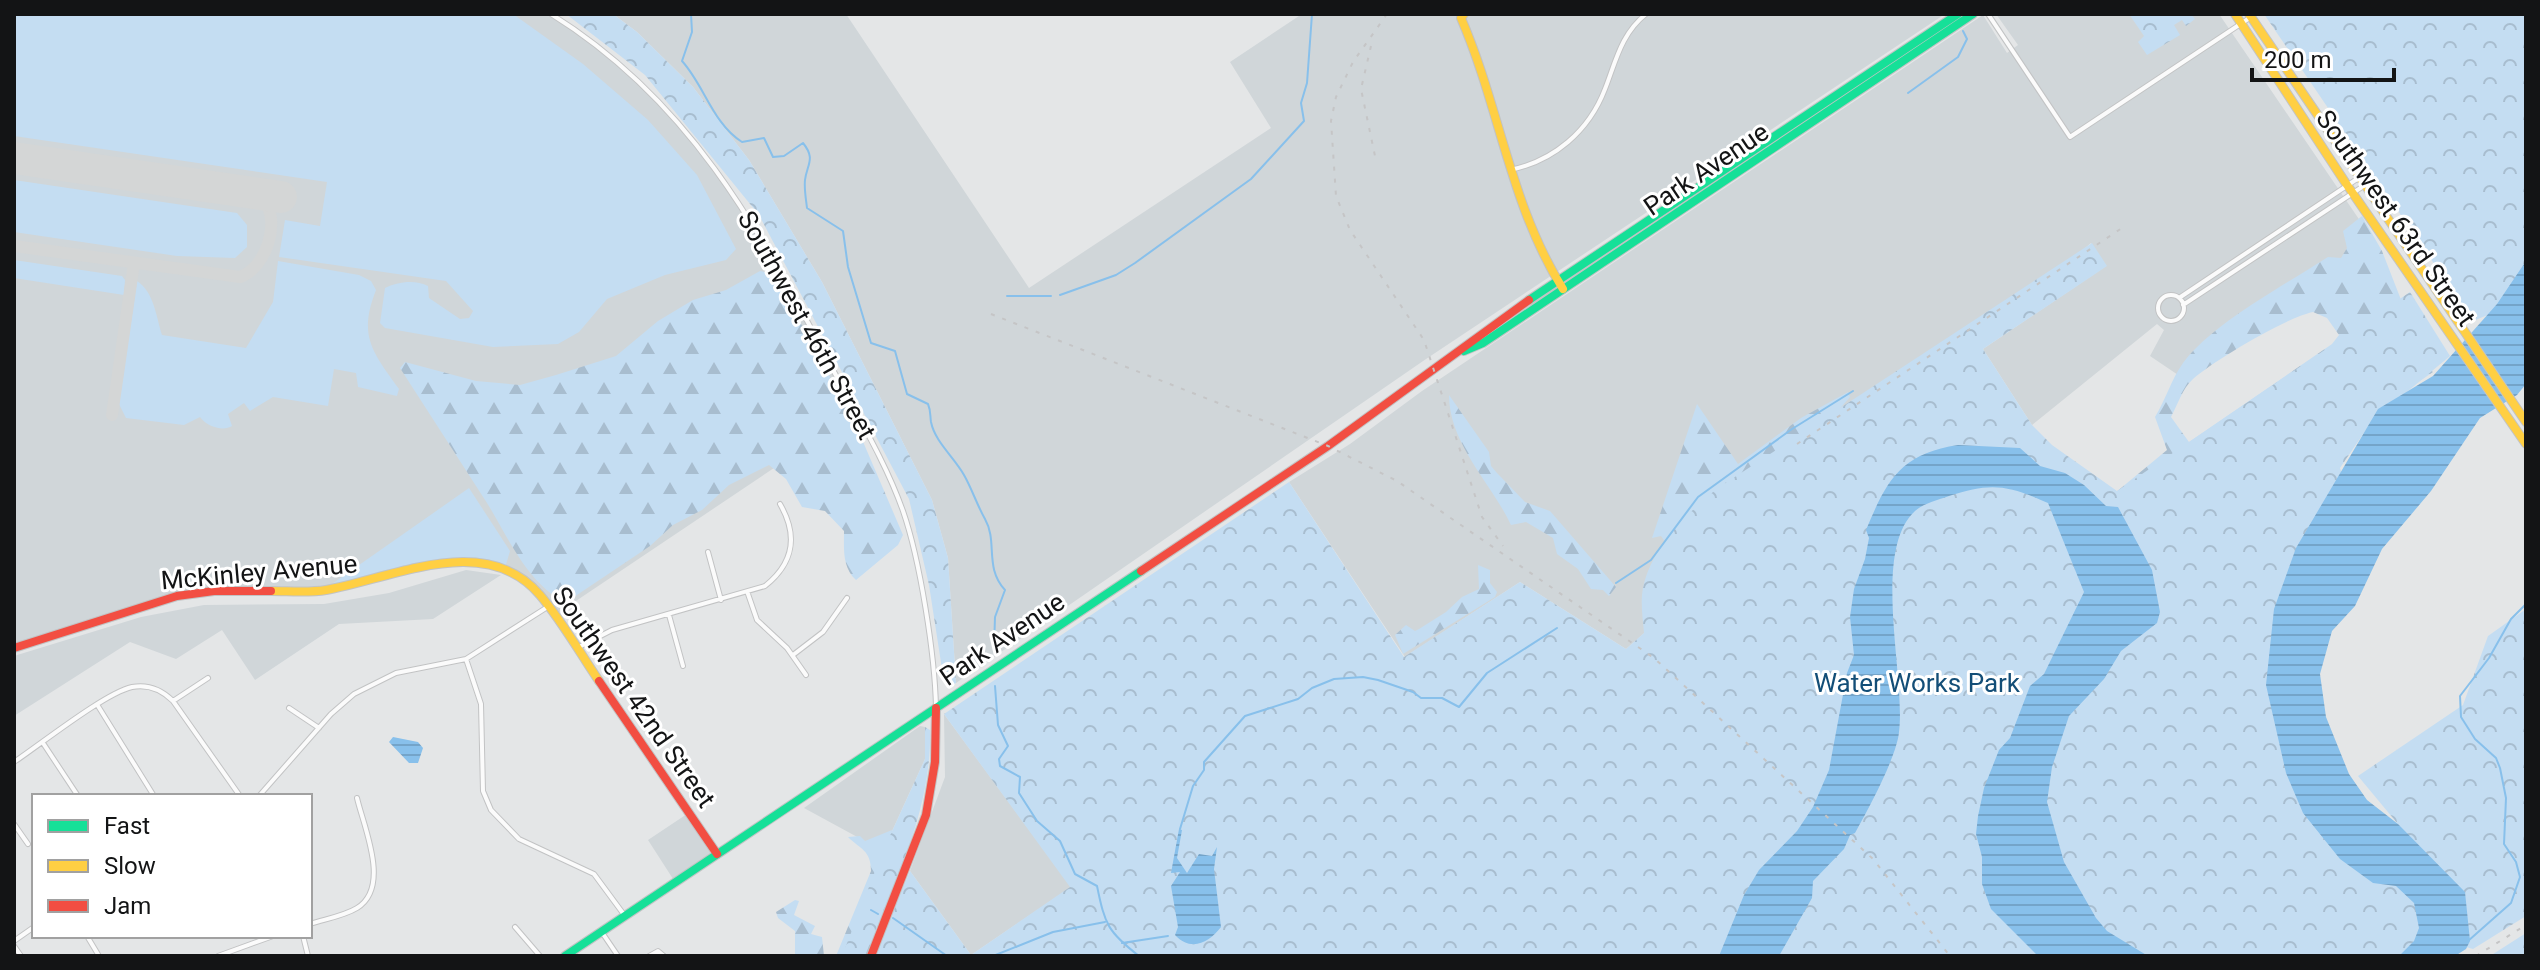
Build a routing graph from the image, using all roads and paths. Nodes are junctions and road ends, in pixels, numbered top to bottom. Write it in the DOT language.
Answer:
graph roads {
  1 [pos="551,14"];
  2 [pos="1464,14"];
  3 [pos="1646,14"];
  4 [pos="1958,14"];
  5 [pos="1973,14"];
  6 [pos="1988,14"];
  7 [pos="2235,14"];
  8 [pos="2250,16"];
  9 [pos="2241,23"];
  10 [pos="1510,170"];
  11 [pos="2363,181"];
  12 [pos="2351,189"];
  13 [pos="1560,286"];
  14 [pos="2179,298"];
  15 [pos="2183,305"];
  16 [pos="2526,422"];
  17 [pos="2526,444"];
  18 [pos="780,504"];
  19 [pos="708,552"];
  20 [pos="510,571"];
  21 [pos="748,593"];
  22 [pos="847,598"];
  23 [pos="721,600"];
  24 [pos="549,606"];
  25 [pos="669,615"];
  26 [pos="14,648"];
  27 [pos="577,648"];
  28 [pos="793,655"];
  29 [pos="466,659"];
  30 [pos="683,666"];
  31 [pos="806,675"];
  32 [pos="208,678"];
  33 [pos="173,701"];
  34 [pos="98,706"];
  35 [pos="289,708"];
  36 [pos="936,708"];
  37 [pos="319,728"];
  38 [pos="43,743"];
  39 [pos="14,762"];
  40 [pos="77,794"];
  41 [pos="153,794"];
  42 [pos="239,794"];
  43 [pos="261,794"];
  44 [pos="357,798"];
  45 [pos="14,824"];
  46 [pos="28,844"];
  47 [pos="717,854"];
  48 [pos="625,916"];
  49 [pos="312,923"];
  50 [pos="515,927"];
  51 [pos="32,929"];
  52 [pos="601,931"];
  53 [pos="88,938"];
  54 [pos="268,938"];
  55 [pos="14,943"];
  56 [pos="21,956"];
  57 [pos="99,956"];
  58 [pos="218,956"];
  59 [pos="540,956"];
  60 [pos="565,956"];
  61 [pos="618,956"];
  62 [pos="649,956"];
  63 [pos="664,956"];
  64 [pos="871,956"];
  1 -- 36 [label="street, Southwest 46th Street"];
  2 -- 10 [label="main road"];
  3 -- 10 [label="street"];
  4 -- 13 [label="main road, Park Avenue"];
  5 -- 13 [label="main road, Park Avenue"];
  6 -- 9 [label="street"];
  7 -- 9 [label="main road, Southwest 63rd Street"];
  8 -- 9 [label="street"];
  8 -- 11 [label="main road, Southwest 63rd Street"];
  9 -- 12 [label="main road, Southwest 63rd Street"];
  10 -- 13 [label="main road"];
  11 -- 12 [label="street"];
  11 -- 12 [label="street"];
  11 -- 16 [label="main road, Southwest 63rd Street"];
  12 -- 14 [label="street"];
  12 -- 15 [label="street"];
  12 -- 17 [label="main road, Southwest 63rd Street"];
  13 -- 36 [label="main road, Park Avenue"];
  14 -- 15 [label="street"];
  14 -- 15 [label="street"];
  18 -- 21 [label="street"];
  19 -- 23 [label="street"];
  20 -- 24 [label="main road, Southwest 42nd Street"];
  20 -- 26 [label="main road, McKinley Avenue"];
  21 -- 23 [label="street"];
  21 -- 28 [label="street"];
  22 -- 28 [label="street"];
  23 -- 25 [label="street"];
  24 -- 27 [label="main road, Southwest 42nd Street"];
  24 -- 29 [label="street"];
  25 -- 27 [label="street"];
  25 -- 30 [label="street"];
  27 -- 47 [label="main road, Southwest 42nd Street"];
  28 -- 31 [label="street"];
  29 -- 37 [label="street"];
  29 -- 48 [label="street"];
  32 -- 33 [label="street"];
  33 -- 34 [label="street"];
  33 -- 42 [label="street"];
  34 -- 38 [label="street"];
  34 -- 41 [label="street"];
  35 -- 37 [label="street"];
  36 -- 47 [label="main road, Park Avenue"];
  36 -- 64 [label="main road"];
  37 -- 43 [label="street"];
  38 -- 39 [label="street"];
  38 -- 40 [label="street"];
  44 -- 49 [label="street"];
  45 -- 46 [label="street"];
  47 -- 48 [label="main road, Park Avenue"];
  48 -- 52 [label="main road, Park Avenue"];
  50 -- 59 [label="street"];
  51 -- 55 [label="street"];
  52 -- 60 [label="main road, Park Avenue"];
  52 -- 61 [label="street"];
  53 -- 57 [label="street"];
  54 -- 58 [label="street"];
  55 -- 56 [label="street"];
  62 -- 63 [label="street"];
}
